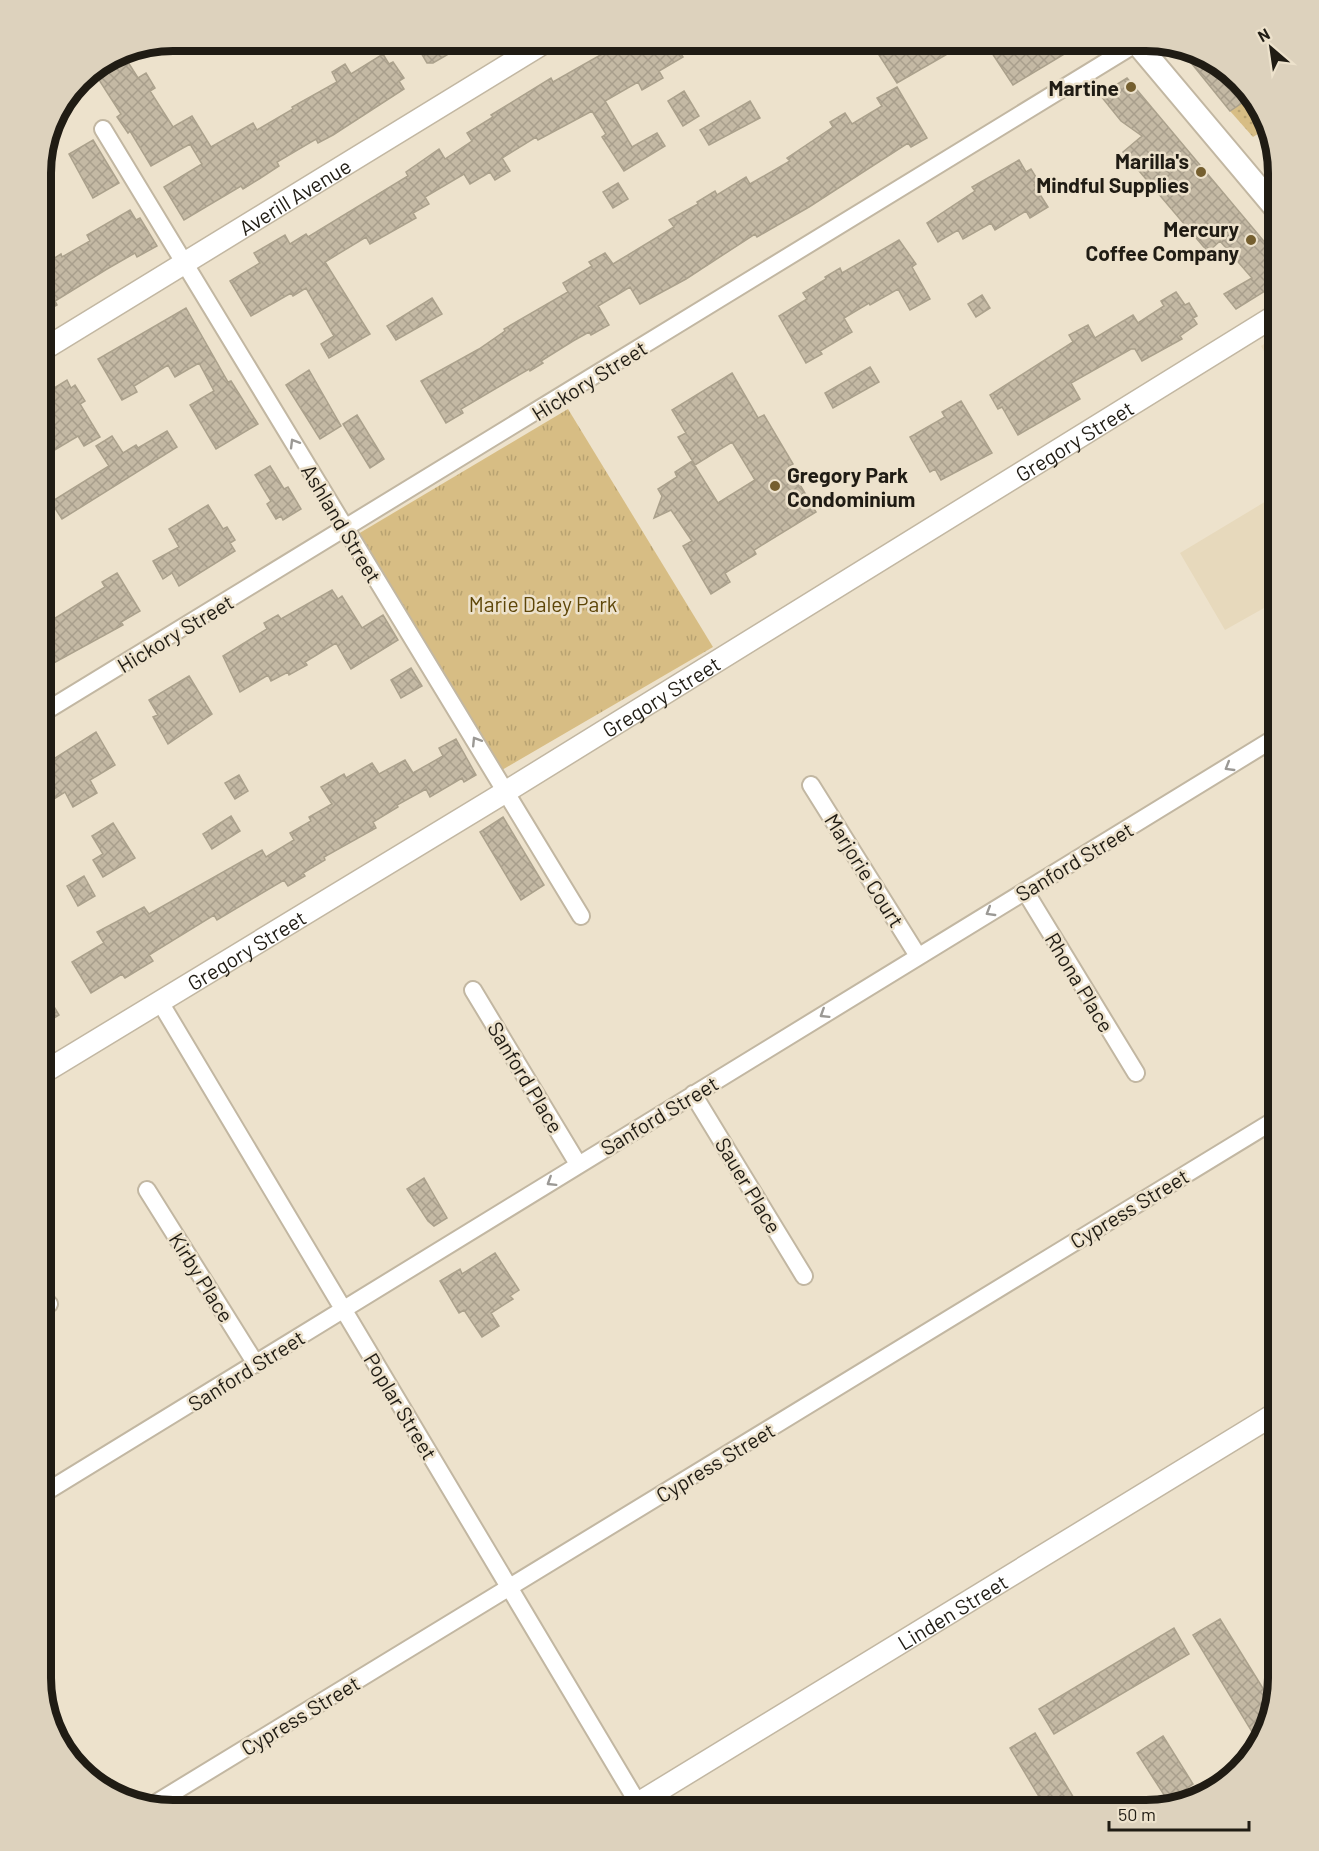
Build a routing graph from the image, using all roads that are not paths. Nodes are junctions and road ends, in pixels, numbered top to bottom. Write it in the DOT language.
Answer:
graph roads {
  1 [pos="531,51"];
  2 [pos="1121,51"];
  3 [pos="1144,51"];
  4 [pos="103,129"];
  5 [pos="1268,199"];
  6 [pos="184,262"];
  7 [pos="1268,320"];
  8 [pos="51,345"];
  9 [pos="346,529"];
  10 [pos="51,708"];
  11 [pos="1268,742"];
  12 [pos="812,785"];
  13 [pos="507,791"];
  14 [pos="1025,891"];
  15 [pos="581,916"];
  16 [pos="918,956"];
  17 [pos="473,990"];
  18 [pos="160,1002"];
  19 [pos="51,1068"];
  20 [pos="1136,1073"];
  21 [pos="693,1094"];
  22 [pos="1268,1124"];
  23 [pos="578,1164"];
  24 [pos="147,1190"];
  25 [pos="804,1276"];
  26 [pos="342,1310"];
  27 [pos="256,1364"];
  28 [pos="1268,1418"];
  29 [pos="51,1488"];
  30 [pos="510,1587"];
  31 [pos="162,1800"];
  32 [pos="631,1800"];
  33 [pos="649,1800"];
  1 -- 6 [label="street, Averill Avenue"];
  2 -- 9 [label="street, Hickory Street"];
  3 -- 5 [label="main road"];
  4 -- 6 [label="street, Ashland Street"];
  6 -- 8 [label="street, Averill Avenue"];
  9 -- 6 [label="street, Ashland Street, one-way"];
  7 -- 13 [label="street, Gregory Street"];
  9 -- 10 [label="street, Hickory Street"];
  13 -- 9 [label="street, Ashland Street, one-way"];
  11 -- 14 [label="street, Sanford Street, one-way"];
  12 -- 16 [label="street, Marjorie Court"];
  13 -- 15 [label="street, Ashland Street"];
  13 -- 18 [label="street, Gregory Street"];
  14 -- 16 [label="street, Sanford Street, one-way"];
  14 -- 20 [label="street, Rhona Place"];
  16 -- 21 [label="street, Sanford Street, one-way"];
  17 -- 23 [label="street, Sanford Place"];
  18 -- 19 [label="street, Gregory Street"];
  18 -- 26 [label="street, Poplar Street"];
  21 -- 23 [label="street, Sanford Street"];
  21 -- 25 [label="street, Sauer Place"];
  22 -- 30 [label="street, Cypress Street"];
  23 -- 26 [label="street, Sanford Street, one-way"];
  24 -- 27 [label="street, Kirby Place"];
  26 -- 27 [label="street, Sanford Street"];
  26 -- 30 [label="street, Poplar Street"];
  27 -- 29 [label="street, Sanford Street"];
  28 -- 33 [label="street, Linden Street"];
  30 -- 31 [label="street, Cypress Street"];
  30 -- 32 [label="street, Poplar Street"];
}
